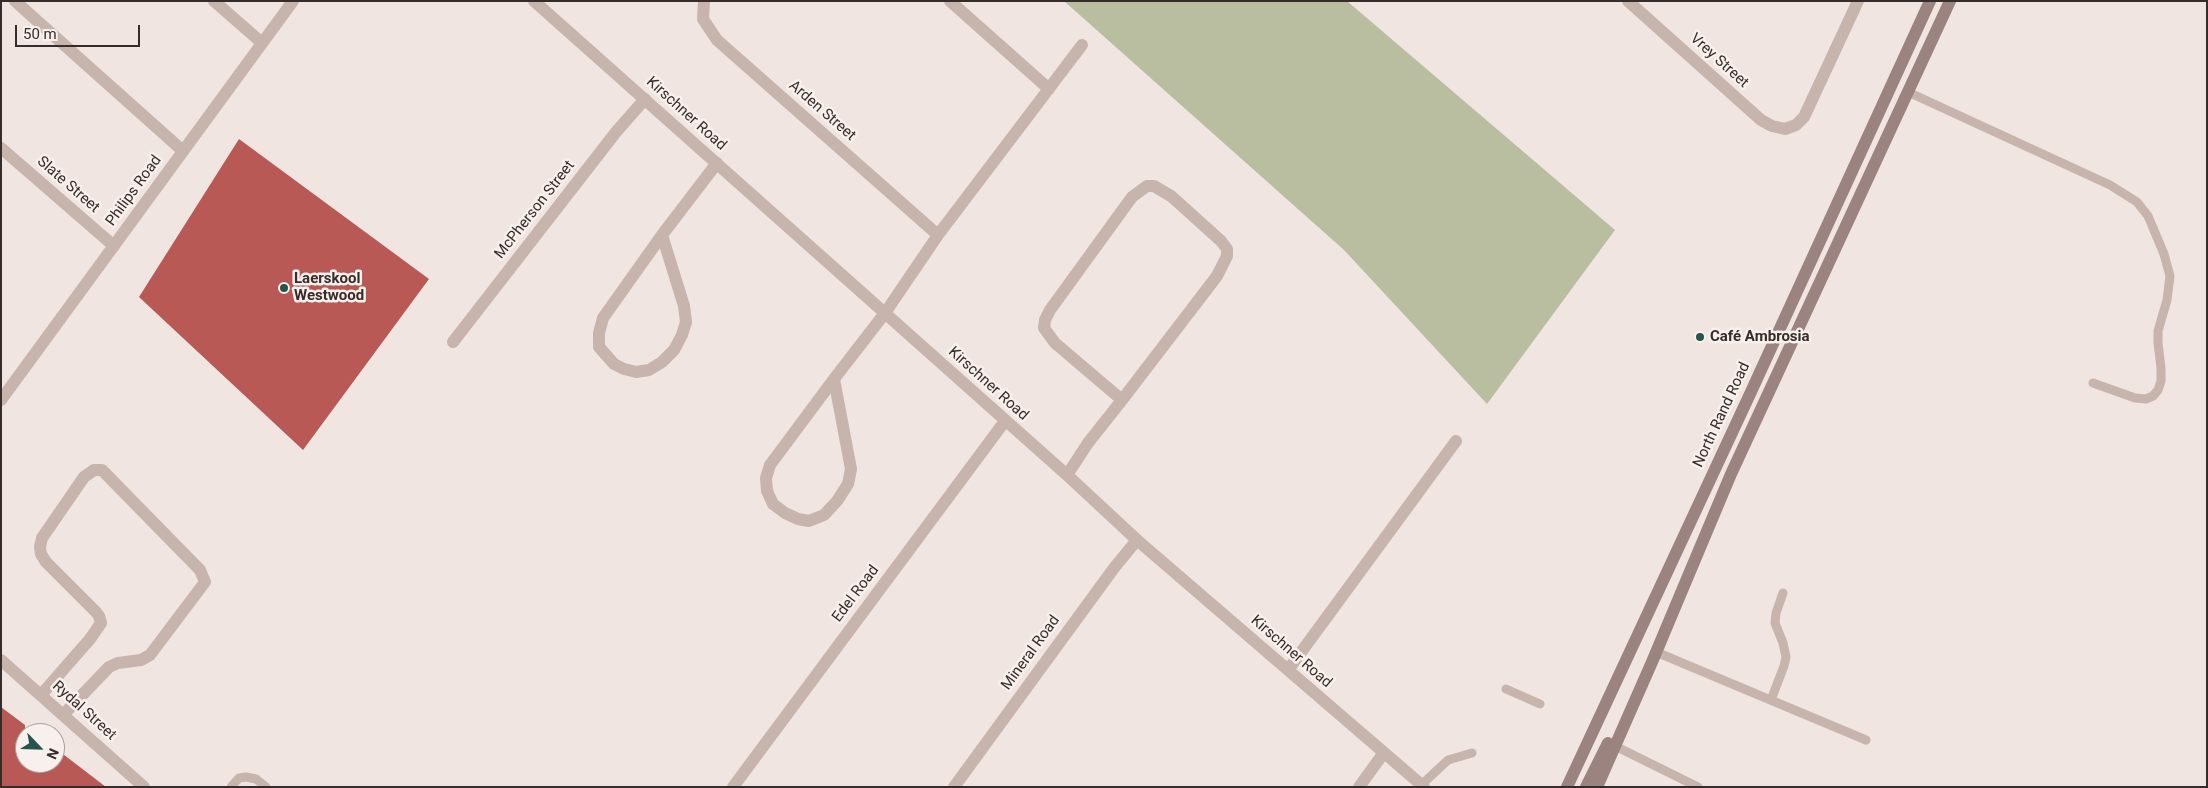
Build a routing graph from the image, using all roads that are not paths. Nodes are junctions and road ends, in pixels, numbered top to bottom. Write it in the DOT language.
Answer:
graph roads {
  1 [pos="15,1"];
  2 [pos="214,1"];
  3 [pos="293,1"];
  4 [pos="534,1"];
  5 [pos="704,1"];
  6 [pos="950,1"];
  7 [pos="1628,1"];
  8 [pos="1858,1"];
  9 [pos="1930,1"];
  10 [pos="1950,1"];
  11 [pos="262,43"];
  12 [pos="1082,45"];
  13 [pos="1049,88"];
  14 [pos="1908,92"];
  15 [pos="645,99"];
  16 [pos="1,148"];
  17 [pos="183,151"];
  18 [pos="716,162"];
  19 [pos="662,234"];
  20 [pos="938,235"];
  21 [pos="114,246"];
  22 [pos="886,313"];
  23 [pos="453,342"];
  24 [pos="834,379"];
  25 [pos="2093,383"];
  26 [pos="6,384"];
  27 [pos="1,400"];
  28 [pos="1122,400"];
  29 [pos="1005,421"];
  30 [pos="1456,442"];
  31 [pos="1067,475"];
  32 [pos="1136,540"];
  33 [pos="1784,593"];
  34 [pos="1654,657"];
  35 [pos="1,660"];
  36 [pos="1288,670"];
  37 [pos="1506,689"];
  38 [pos="41,695"];
  39 [pos="1771,700"];
  40 [pos="1540,704"];
  41 [pos="63,715"];
  42 [pos="1866,740"];
  43 [pos="1615,746"];
  44 [pos="1383,754"];
  45 [pos="1472,754"];
  46 [pos="1421,786"];
  47 [pos="144,787"];
  48 [pos="230,787"];
  49 [pos="266,787"];
  50 [pos="733,787"];
  51 [pos="954,787"];
  52 [pos="1359,787"];
  53 [pos="1567,787"];
  54 [pos="1586,787"];
  55 [pos="1597,787"];
  56 [pos="1698,787"];
  1 -- 17 [label="street"];
  2 -- 11 [label="street"];
  3 -- 11 [label="street, Philips Road"];
  4 -- 15 [label="street, Kirschner Road"];
  5 -- 20 [label="street, Arden Street"];
  6 -- 13 [label="street"];
  7 -- 8 [label="street, Vrey Street"];
  9 -- 53 [label="main road, North Rand Road"];
  10 -- 14 [label="main road"];
  11 -- 17 [label="street, Philips Road"];
  12 -- 13 [label="street"];
  13 -- 20 [label="street"];
  14 -- 25 [label="lane"];
  14 -- 34 [label="main road"];
  15 -- 18 [label="street, Kirschner Road"];
  15 -- 23 [label="street, McPherson Street"];
  16 -- 21 [label="street, Slate Street"];
  17 -- 21 [label="street, Philips Road"];
  18 -- 19 [label="street"];
  18 -- 22 [label="street, Kirschner Road"];
  19 -- 19 [label="street"];
  20 -- 22 [label="street"];
  21 -- 26 [label="street, Philips Road"];
  22 -- 24 [label="street"];
  22 -- 29 [label="street, Kirschner Road"];
  24 -- 24 [label="street"];
  26 -- 27 [label="street, Philips Road"];
  28 -- 28 [label="street"];
  28 -- 31 [label="street"];
  29 -- 31 [label="street, Kirschner Road"];
  29 -- 50 [label="street, Edel Road"];
  30 -- 36 [label="street"];
  31 -- 32 [label="street, Kirschner Road"];
  32 -- 36 [label="street, Kirschner Road"];
  32 -- 51 [label="street, Mineral Road"];
  33 -- 39 [label="lane"];
  34 -- 39 [label="lane"];
  34 -- 43 [label="main road"];
  34 -- 54 [label="main road"];
  35 -- 38 [label="street, Rydal Street"];
  36 -- 44 [label="street, Kirschner Road"];
  37 -- 40 [label="lane"];
  38 -- 41 [label="street, Rydal Street"];
  38 -- 41 [label="street"];
  39 -- 42 [label="lane"];
  41 -- 47 [label="street, Rydal Street"];
  43 -- 55 [label="main road"];
  43 -- 56 [label="lane"];
  44 -- 46 [label="street, Kirschner Road"];
  44 -- 52 [label="street"];
  45 -- 46 [label="lane"];
  48 -- 49 [label="lane"];
}
